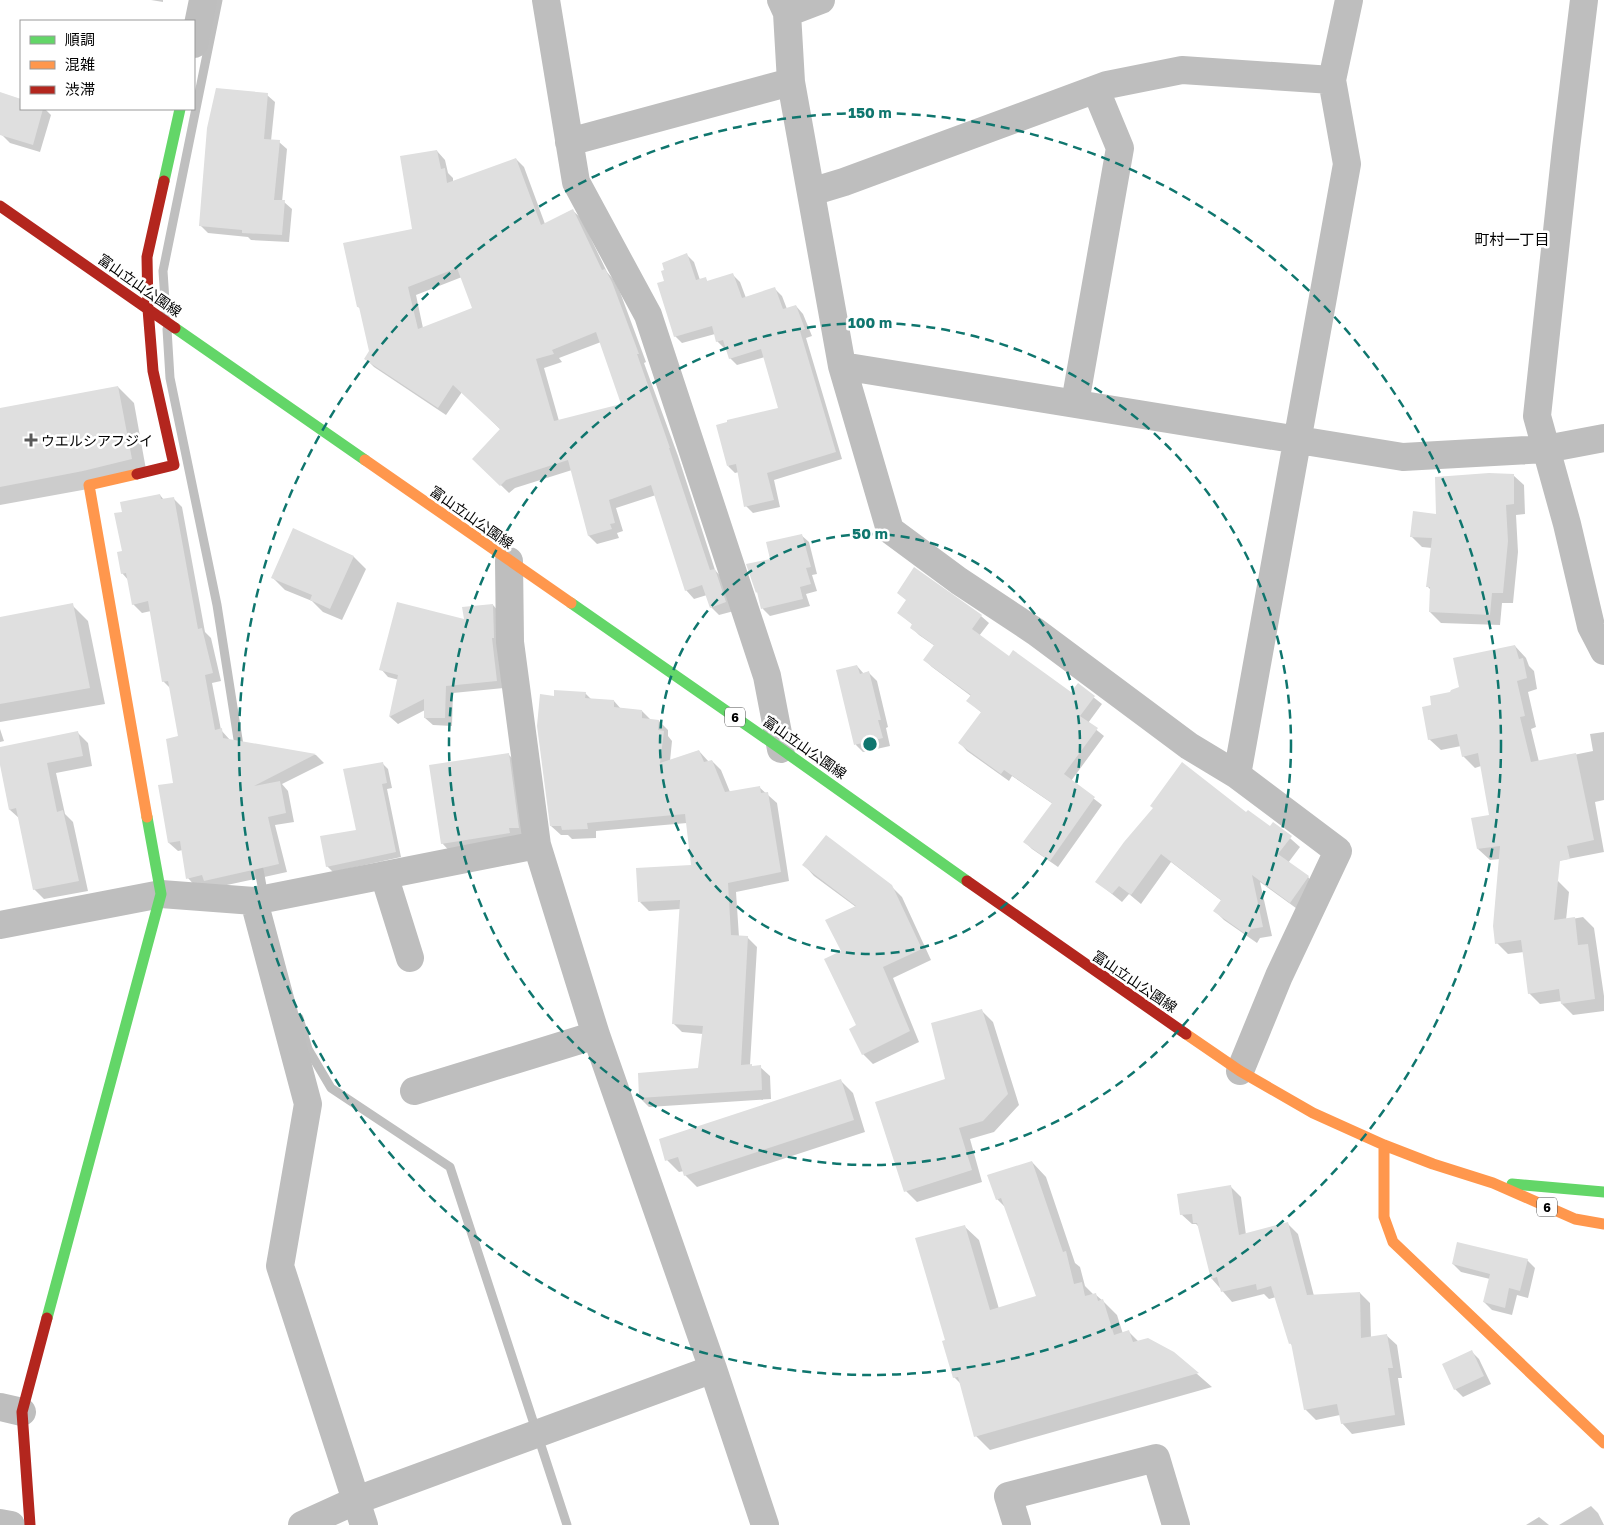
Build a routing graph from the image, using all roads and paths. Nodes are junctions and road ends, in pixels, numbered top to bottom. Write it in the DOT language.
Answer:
graph roads {
  1 [pos="203,0"];
  2 [pos="546,0"];
  3 [pos="821,0"];
  4 [pos="1349,0"];
  5 [pos="1584,0"];
  6 [pos="784,7"];
  7 [pos="195,39"];
  8 [pos="1332,80"];
  9 [pos="790,82"];
  10 [pos="1096,90"];
  11 [pos="180,110"];
  12 [pos="570,142"];
  13 [pos="811,192"];
  14 [pos="0,206"];
  15 [pos="148,309"];
  16 [pos="842,366"];
  17 [pos="1074,403"];
  18 [pos="1604,438"];
  19 [pos="1297,440"];
  20 [pos="1546,449"];
  21 [pos="509,561"];
  22 [pos="1604,651"];
  23 [pos="782,749"];
  24 [pos="1237,774"];
  25 [pos="537,845"];
  26 [pos="384,875"];
  27 [pos="161,894"];
  28 [pos="254,901"];
  29 [pos="0,925"];
  30 [pos="410,958"];
  31 [pos="596,1035"];
  32 [pos="1240,1071"];
  33 [pos="414,1091"];
  34 [pos="1384,1145"];
  35 [pos="1493,1183"];
  36 [pos="1604,1192"];
  37 [pos="1604,1224"];
  38 [pos="713,1369"];
  39 [pos="11,1409"];
  40 [pos="1604,1443"];
  41 [pos="360,1513"];
  42 [pos="0,1523"];
  43 [pos="11,1525"];
  44 [pos="30,1525"];
  45 [pos="302,1525"];
  46 [pos="765,1525"];
  47 [pos="1017,1525"];
  48 [pos="1176,1525"];
  1 -- 7 [label="street"];
  2 -- 12 [label="street"];
  3 -- 6 [label="street"];
  4 -- 8 [label="street"];
  5 -- 20 [label="street"];
  6 -- 9 [label="street"];
  8 -- 10 [label="street"];
  8 -- 19 [label="street"];
  9 -- 12 [label="street"];
  9 -- 13 [label="street"];
  10 -- 13 [label="street"];
  10 -- 17 [label="street"];
  11 -- 15 [label="main road"];
  12 -- 23 [label="street"];
  13 -- 16 [label="street"];
  14 -- 15 [label="main road, 富山立山公園線 / 6"];
  15 -- 21 [label="main road, 富山立山公園線 / 6"];
  15 -- 27 [label="main road"];
  16 -- 17 [label="street"];
  16 -- 24 [label="street"];
  17 -- 19 [label="street"];
  18 -- 20 [label="street"];
  19 -- 20 [label="street"];
  19 -- 24 [label="street"];
  20 -- 22 [label="street"];
  21 -- 23 [label="main road, 富山立山公園線 / 6"];
  21 -- 25 [label="street"];
  23 -- 32 [label="main road, 富山立山公園線 / 6"];
  24 -- 32 [label="street"];
  25 -- 26 [label="street"];
  25 -- 31 [label="street"];
  26 -- 28 [label="street"];
  26 -- 30 [label="street"];
  27 -- 28 [label="street"];
  27 -- 29 [label="street"];
  27 -- 39 [label="main road"];
  28 -- 41 [label="street"];
  31 -- 33 [label="street"];
  31 -- 38 [label="street"];
  32 -- 34 [label="main road, 富山立山公園線 / 6"];
  34 -- 35 [label="main road, 富山立山公園線 / 6"];
  34 -- 40 [label="main road"];
  35 -- 36 [label="main road, 富山立山公園線 / 6"];
  35 -- 37 [label="main road, 富山立山公園線 / 6"];
  38 -- 41 [label="street"];
  38 -- 46 [label="street"];
  39 -- 44 [label="main road"];
  41 -- 45 [label="street"];
  42 -- 43 [label="street"];
  47 -- 48 [label="street"];
}
